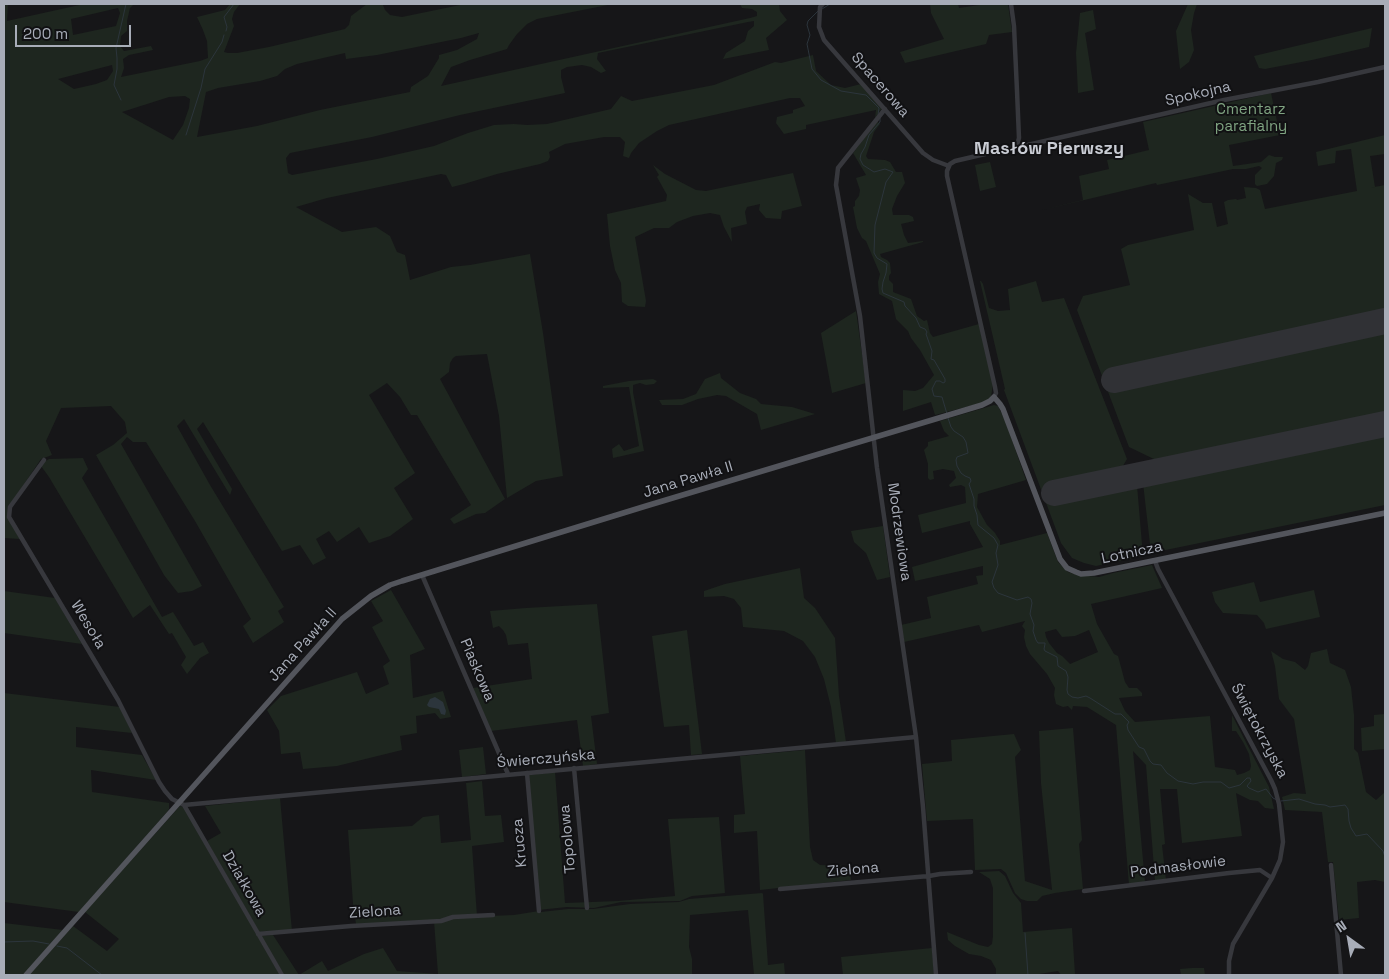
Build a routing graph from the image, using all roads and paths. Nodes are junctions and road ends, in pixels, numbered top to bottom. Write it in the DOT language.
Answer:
graph roads {
  1 [pos="1011,4"];
  2 [pos="821,7"];
  3 [pos="1385,67"];
  4 [pos="883,111"];
  5 [pos="1017,145"];
  6 [pos="949,166"];
  7 [pos="994,397"];
  8 [pos="874,437"];
  9 [pos="44,460"];
  10 [pos="1385,512"];
  11 [pos="1155,561"];
  12 [pos="422,575"];
  13 [pos="916,737"];
  14 [pos="574,768"];
  15 [pos="527,773"];
  16 [pos="508,774"];
  17 [pos="181,804"];
  18 [pos="1331,866"];
  19 [pos="971,872"];
  20 [pos="929,876"];
  21 [pos="1272,878"];
  22 [pos="780,889"];
  23 [pos="1084,891"];
  24 [pos="587,908"];
  25 [pos="538,911"];
  26 [pos="493,915"];
  27 [pos="258,934"];
  28 [pos="26,975"];
  29 [pos="282,975"];
  30 [pos="936,975"];
  31 [pos="1229,975"];
  32 [pos="1341,975"];
  1 -- 5 [label="street"];
  2 -- 4 [label="street, Spacerowa"];
  3 -- 5 [label="street, Spokojna"];
  4 -- 6 [label="street, Spacerowa"];
  4 -- 8 [label="street, Modrzewiowa"];
  5 -- 6 [label="street"];
  6 -- 7 [label="street"];
  7 -- 8 [label="main road, Jana Pawła II"];
  7 -- 11 [label="main road, Lotnicza"];
  8 -- 12 [label="main road, Jana Pawła II"];
  8 -- 13 [label="street, Modrzewiowa"];
  9 -- 17 [label="street, Wesoła"];
  10 -- 11 [label="main road, Lotnicza"];
  11 -- 21 [label="street, Świętokrzyska"];
  12 -- 16 [label="street, Piaskowa"];
  12 -- 17 [label="main road, Jana Pawła II"];
  13 -- 14 [label="street, Świerczyńska"];
  13 -- 20 [label="street, Modrzewiowa"];
  14 -- 15 [label="street, Świerczyńska"];
  14 -- 24 [label="street, Topolowa"];
  15 -- 16 [label="street, Świerczyńska"];
  15 -- 25 [label="street, Krucza"];
  16 -- 17 [label="street, Świerczyńska"];
  17 -- 27 [label="street, Działkowa"];
  17 -- 28 [label="main road, Jana Pawła II"];
  18 -- 32 [label="street"];
  19 -- 20 [label="street, Zielona"];
  20 -- 22 [label="street, Zielona"];
  20 -- 30 [label="street, Modrzewiowa"];
  21 -- 23 [label="street, Podmasłowie"];
  21 -- 31 [label="street, Świętokrzyska"];
  26 -- 27 [label="street, Zielona"];
  27 -- 29 [label="street, Działkowa"];
}
